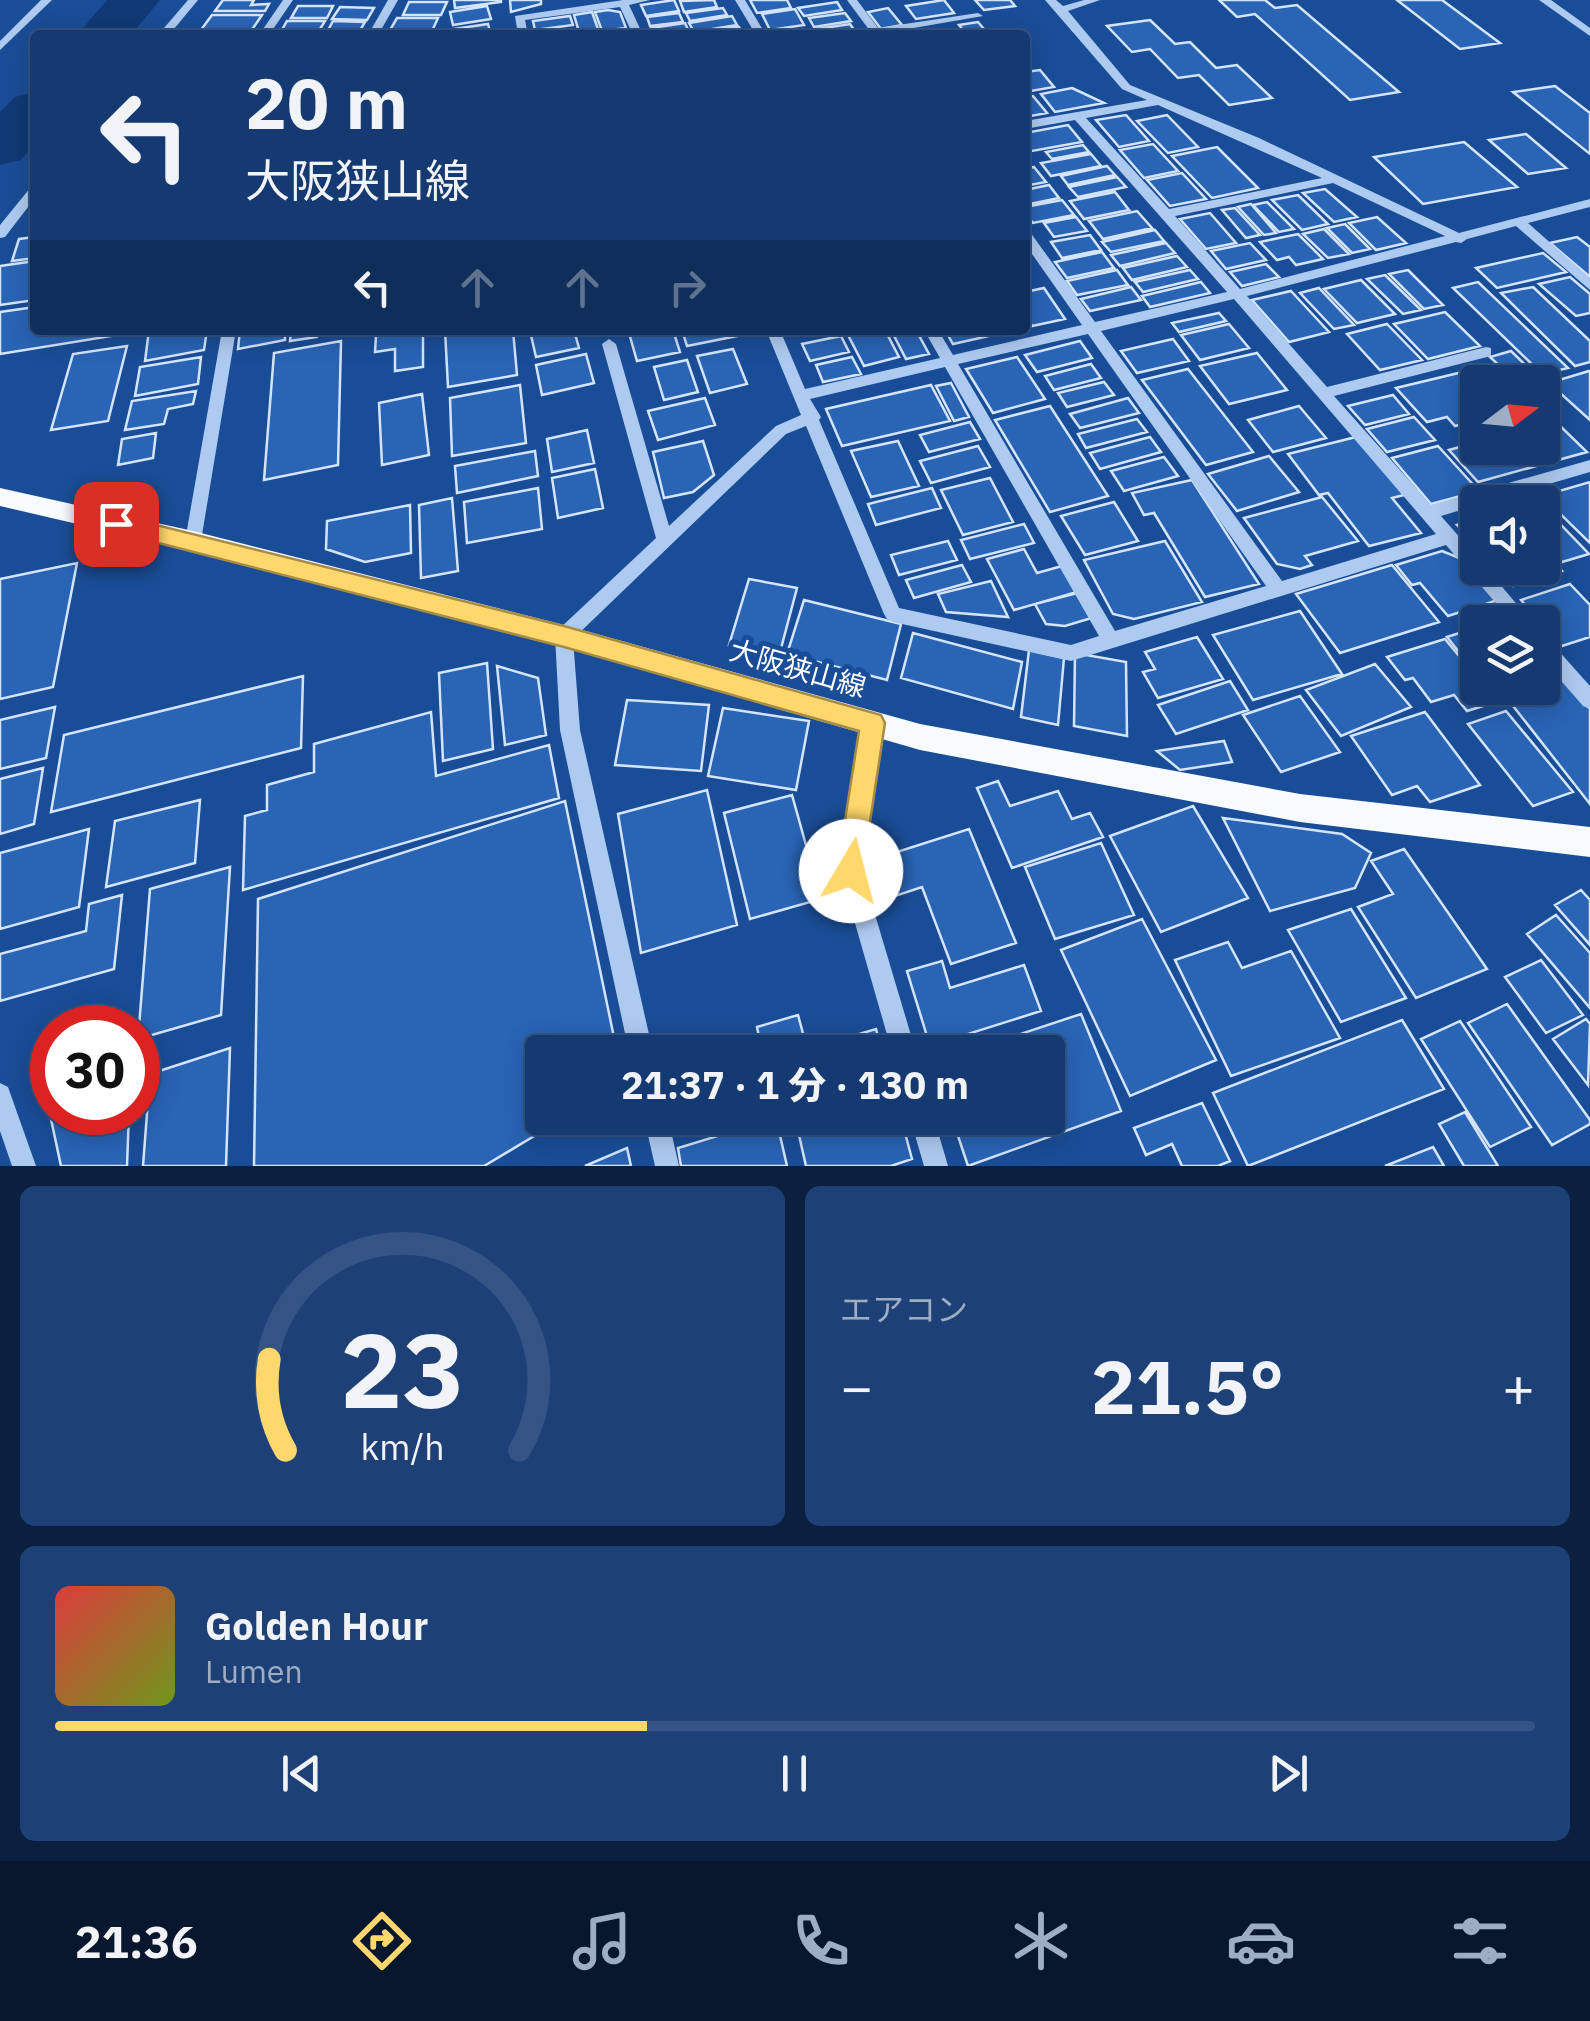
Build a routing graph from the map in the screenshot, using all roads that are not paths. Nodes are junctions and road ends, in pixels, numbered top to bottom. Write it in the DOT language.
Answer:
graph roads {
  1 [pos="47,0"];
  2 [pos="193,0"];
  3 [pos="288,0"];
  4 [pos="393,0"];
  5 [pos="645,0"];
  6 [pos="740,0"];
  7 [pos="852,0"];
  8 [pos="1050,0"];
  9 [pos="1095,0"];
  10 [pos="1544,0"];
  11 [pos="623,3"];
  12 [pos="1062,10"];
  13 [pos="978,16"];
  14 [pos="377,28"];
  15 [pos="167,30"];
  16 [pos="267,30"];
  17 [pos="522,30"];
  18 [pos="636,30"];
  19 [pos="758,30"];
  20 [pos="875,30"];
  21 [pos="895,30"];
  22 [pos="1590,32"];
  23 [pos="0,48"];
  24 [pos="1155,102"];
  25 [pos="1078,116"];
  26 [pos="1030,125"];
  27 [pos="1334,179"];
  28 [pos="30,196"];
  29 [pos="1590,204"];
  30 [pos="1166,214"];
  31 [pos="1520,223"];
  32 [pos="0,234"];
  33 [pos="1460,239"];
  34 [pos="1030,242"];
  35 [pos="1590,286"];
  36 [pos="1236,294"];
  37 [pos="1091,327"];
  38 [pos="228,335"];
  39 [pos="774,335"];
  40 [pos="934,335"];
  41 [pos="608,344"];
  42 [pos="1486,352"];
  43 [pos="948,360"];
  44 [pos="1323,393"];
  45 [pos="803,395"];
  46 [pos="812,417"];
  47 [pos="1590,466"];
  48 [pos="0,497"];
  49 [pos="1428,513"];
  50 [pos="1448,537"];
  51 [pos="665,540"];
  52 [pos="193,541"];
  53 [pos="1278,588"];
  54 [pos="1508,605"];
  55 [pos="564,636"];
  56 [pos="1110,640"];
  57 [pos="1560,666"];
  58 [pos="1590,700"];
  59 [pos="872,723"];
  60 [pos="1590,842"];
  61 [pos="637,1035"];
  62 [pos="899,1035"];
  63 [pos="0,1095"];
  64 [pos="660,1135"];
  65 [pos="927,1135"];
  66 [pos="24,1166"];
  67 [pos="667,1166"];
  68 [pos="936,1166"];
  1 -- 23 [label="street"];
  2 -- 15 [label="street"];
  3 -- 16 [label="street"];
  4 -- 14 [label="street"];
  5 -- 11 [label="street"];
  6 -- 19 [label="street"];
  7 -- 20 [label="street"];
  8 -- 12 [label="street"];
  9 -- 12 [label="street"];
  10 -- 22 [label="street"];
  11 -- 17 [label="street"];
  11 -- 18 [label="street"];
  12 -- 24 [label="street"];
  13 -- 21 [label="street"];
  24 -- 25 [label="street"];
  24 -- 27 [label="street"];
  25 -- 26 [label="street"];
  25 -- 30 [label="street"];
  27 -- 30 [label="street"];
  27 -- 33 [label="street"];
  28 -- 32 [label="street"];
  29 -- 31 [label="street"];
  30 -- 36 [label="street"];
  31 -- 33 [label="street"];
  31 -- 35 [label="street"];
  33 -- 36 [label="street"];
  34 -- 37 [label="street"];
  36 -- 37 [label="street"];
  36 -- 44 [label="street"];
  37 -- 43 [label="street"];
  37 -- 53 [label="street"];
  38 -- 52 [label="street"];
  39 -- 45 [label="street"];
  40 -- 43 [label="street"];
  41 -- 51 [label="street"];
  42 -- 44 [label="street"];
  43 -- 45 [label="street"];
  43 -- 56 [label="street"];
  44 -- 49 [label="street"];
  45 -- 46 [label="street"];
  46 -- 51 [label="street"];
  46 -- 56 [label="street"];
  47 -- 49 [label="street"];
  48 -- 52 [label="main road, 大阪狭山線"];
  49 -- 50 [label="street"];
  50 -- 53 [label="street"];
  50 -- 54 [label="street"];
  51 -- 55 [label="street"];
  52 -- 55 [label="main road, 大阪狭山線"];
  53 -- 56 [label="street"];
  55 -- 59 [label="main road, 大阪狭山線"];
  55 -- 61 [label="street"];
  57 -- 58 [label="street"];
  59 -- 60 [label="main road, 大阪狭山線"];
  59 -- 62 [label="street"];
  63 -- 66 [label="street"];
  64 -- 67 [label="street"];
  65 -- 68 [label="street"];
}
